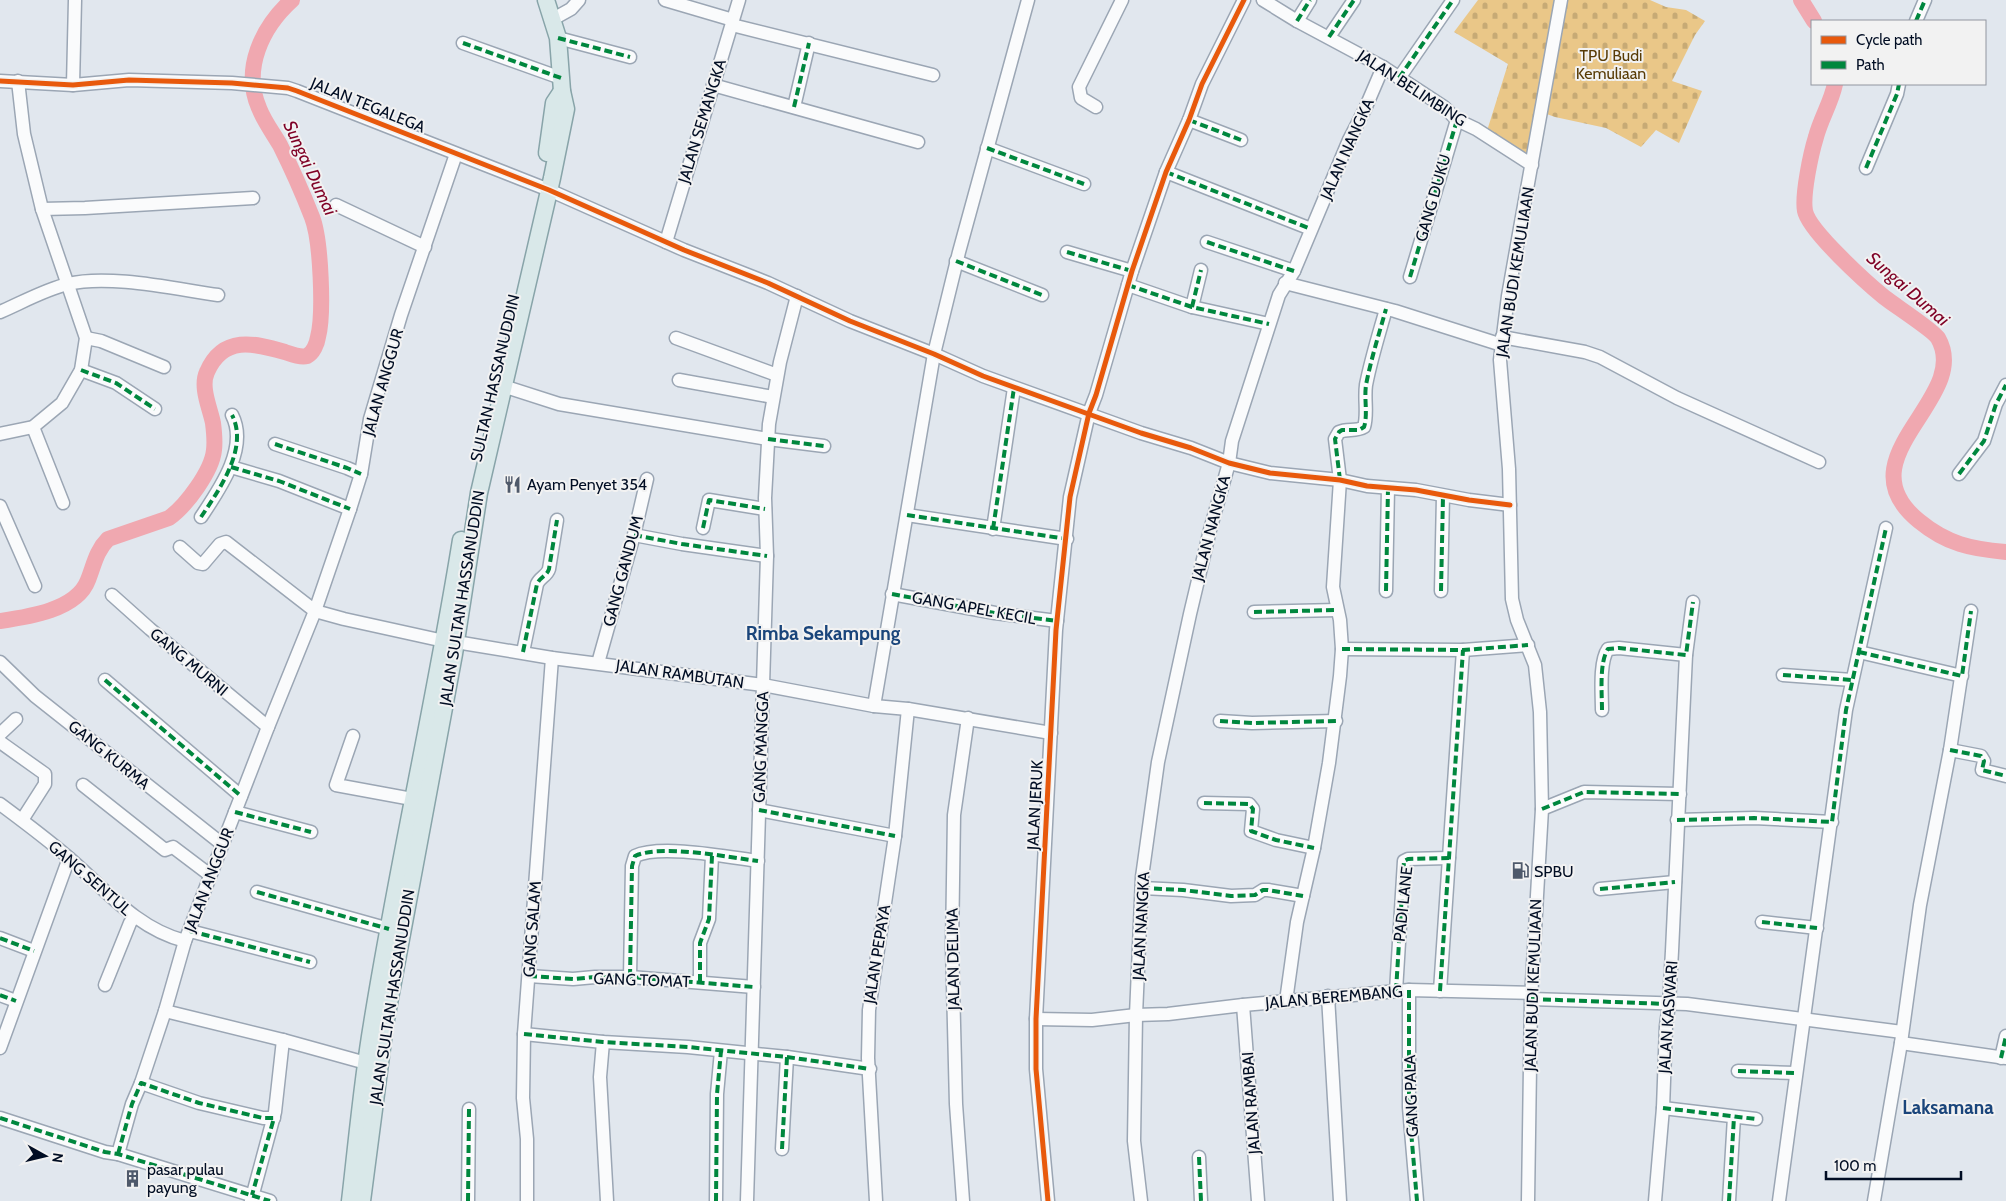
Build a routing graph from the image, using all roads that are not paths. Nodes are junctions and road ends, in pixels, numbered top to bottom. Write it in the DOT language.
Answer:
graph roads {
  1 [pos="75,0"];
  2 [pos="546,0"];
  3 [pos="579,0"];
  4 [pos="665,0"];
  5 [pos="739,0"];
  6 [pos="1028,0"];
  7 [pos="1122,0"];
  8 [pos="1244,0"];
  9 [pos="1263,0"];
  10 [pos="1310,0"];
  11 [pos="1354,0"];
  12 [pos="1453,0"];
  13 [pos="1561,0"];
  14 [pos="1925,0"];
  15 [pos="553,19"];
  16 [pos="1916,20"];
  17 [pos="1297,21"];
  18 [pos="732,22"];
  19 [pos="1329,37"];
  20 [pos="558,38"];
  21 [pos="463,43"];
  22 [pos="809,43"];
  23 [pos="630,57"];
  24 [pos="1383,67"];
  25 [pos="933,75"];
  26 [pos="1399,78"];
  27 [pos="0,81"];
  28 [pos="18,81"];
  29 [pos="561,84"];
  30 [pos="73,85"];
  31 [pos="713,85"];
  32 [pos="1899,85"];
  33 [pos="794,107"];
  34 [pos="1096,107"];
  35 [pos="1190,120"];
  36 [pos="1457,120"];
  37 [pos="1242,140"];
  38 [pos="918,142"];
  39 [pos="987,148"];
  40 [pos="456,154"];
  41 [pos="1532,165"];
  42 [pos="1866,168"];
  43 [pos="1166,172"];
  44 [pos="1084,184"];
  45 [pos="544,189"];
  46 [pos="253,198"];
  47 [pos="336,205"];
  48 [pos="42,209"];
  49 [pos="1311,229"];
  50 [pos="666,242"];
  51 [pos="1207,242"];
  52 [pos="425,247"];
  53 [pos="1067,252"];
  54 [pos="956,261"];
  55 [pos="1201,270"];
  56 [pos="1132,271"];
  57 [pos="1294,271"];
  58 [pos="1410,277"];
  59 [pos="1286,283"];
  60 [pos="67,284"];
  61 [pos="1128,285"];
  62 [pos="218,294"];
  63 [pos="1042,295"];
  64 [pos="796,296"];
  65 [pos="1192,307"];
  66 [pos="1386,309"];
  67 [pos="0,312"];
  68 [pos="1269,324"];
  69 [pos="86,338"];
  70 [pos="676,338"];
  71 [pos="1502,341"];
  72 [pos="934,354"];
  73 [pos="164,367"];
  74 [pos="81,370"];
  75 [pos="777,375"];
  76 [pos="680,380"];
  77 [pos="2006,384"];
  78 [pos="503,386"];
  79 [pos="1014,388"];
  80 [pos="773,397"];
  81 [pos="155,409"];
  82 [pos="1088,413"];
  83 [pos="232,415"];
  84 [pos="34,426"];
  85 [pos="0,434"];
  86 [pos="768,438"];
  87 [pos="275,444"];
  88 [pos="824,446"];
  89 [pos="1819,462"];
  90 [pos="1229,463"];
  91 [pos="231,467"];
  92 [pos="360,474"];
  93 [pos="1959,474"];
  94 [pos="647,479"];
  95 [pos="1340,480"];
  96 [pos="1388,488"];
  97 [pos="1443,496"];
  98 [pos="63,503"];
  99 [pos="1510,505"];
  100 [pos="0,506"];
  101 [pos="350,509"];
  102 [pos="765,509"];
  103 [pos="907,515"];
  104 [pos="201,517"];
  105 [pos="557,520"];
  106 [pos="703,528"];
  107 [pos="1886,528"];
  108 [pos="993,529"];
  109 [pos="634,535"];
  110 [pos="1067,538"];
  111 [pos="466,543"];
  112 [pos="180,548"];
  113 [pos="767,556"];
  114 [pos="35,586"];
  115 [pos="1386,591"];
  116 [pos="1440,591"];
  117 [pos="892,594"];
  118 [pos="112,595"];
  119 [pos="1692,602"];
  120 [pos="1337,610"];
  121 [pos="315,611"];
  122 [pos="1971,611"];
  123 [pos="1254,612"];
  124 [pos="1057,621"];
  125 [pos="450,642"];
  126 [pos="1528,645"];
  127 [pos="1342,649"];
  128 [pos="1464,650"];
  129 [pos="523,652"];
  130 [pos="1858,652"];
  131 [pos="1686,655"];
  132 [pos="552,658"];
  133 [pos="0,662"];
  134 [pos="598,663"];
  135 [pos="1783,675"];
  136 [pos="1962,676"];
  137 [pos="105,680"];
  138 [pos="1852,680"];
  139 [pos="763,686"];
  140 [pos="874,706"];
  141 [pos="908,709"];
  142 [pos="1602,710"];
  143 [pos="16,718"];
  144 [pos="968,718"];
  145 [pos="1220,721"];
  146 [pos="1336,721"];
  147 [pos="268,727"];
  148 [pos="1052,733"];
  149 [pos="0,734"];
  150 [pos="353,736"];
  151 [pos="0,742"];
  152 [pos="1950,750"];
  153 [pos="2006,776"];
  154 [pos="83,785"];
  155 [pos="1680,794"];
  156 [pos="241,796"];
  157 [pos="412,799"];
  158 [pos="1204,803"];
  159 [pos="0,804"];
  160 [pos="1542,809"];
  161 [pos="759,810"];
  162 [pos="235,812"];
  163 [pos="22,820"];
  164 [pos="1832,822"];
  165 [pos="1677,826"];
  166 [pos="312,832"];
  167 [pos="896,836"];
  168 [pos="222,844"];
  169 [pos="1314,848"];
  170 [pos="712,856"];
  171 [pos="69,858"];
  172 [pos="1449,858"];
  173 [pos="758,860"];
  174 [pos="210,875"];
  175 [pos="1675,882"];
  176 [pos="1142,888"];
  177 [pos="1600,889"];
  178 [pos="257,892"];
  179 [pos="1303,896"];
  180 [pos="134,917"];
  181 [pos="1762,922"];
  182 [pos="1818,928"];
  183 [pos="389,929"];
  184 [pos="188,936"];
  185 [pos="0,938"];
  186 [pos="34,951"];
  187 [pos="310,962"];
  188 [pos="530,976"];
  189 [pos="630,977"];
  190 [pos="700,982"];
  191 [pos="105,985"];
  192 [pos="754,987"];
  193 [pos="1396,990"];
  194 [pos="1410,990"];
  195 [pos="1440,991"];
  196 [pos="0,995"];
  197 [pos="1328,996"];
  198 [pos="1531,996"];
  199 [pos="16,1001"];
  200 [pos="1286,1001"];
  201 [pos="1243,1004"];
  202 [pos="1669,1004"];
  203 [pos="165,1011"];
  204 [pos="1136,1015"];
  205 [pos="1036,1019"];
  206 [pos="1804,1019"];
  207 [pos="378,1023"];
  208 [pos="524,1034"];
  209 [pos="2006,1036"];
  210 [pos="1902,1037"];
  211 [pos="283,1040"];
  212 [pos="604,1042"];
  213 [pos="0,1048"];
  214 [pos="721,1051"];
  215 [pos="752,1054"];
  216 [pos="787,1057"];
  217 [pos="2004,1058"];
  218 [pos="366,1062"];
  219 [pos="870,1069"];
  220 [pos="1738,1071"];
  221 [pos="1795,1073"];
  222 [pos="141,1083"];
  223 [pos="1663,1108"];
  224 [pos="469,1109"];
  225 [pos="1734,1117"];
  226 [pos="0,1118"];
  227 [pos="274,1118"];
  228 [pos="1756,1119"];
  229 [pos="782,1149"];
  230 [pos="118,1154"];
  231 [pos="1199,1157"];
  232 [pos="252,1198"];
  233 [pos="270,1201"];
  234 [pos="350,1201"];
  235 [pos="362,1201"];
  236 [pos="468,1201"];
  237 [pos="527,1201"];
  238 [pos="607,1201"];
  239 [pos="716,1201"];
  240 [pos="747,1201"];
  241 [pos="876,1201"];
  242 [pos="963,1201"];
  243 [pos="1048,1201"];
  244 [pos="1141,1201"];
  245 [pos="1201,1201"];
  246 [pos="1258,1201"];
  247 [pos="1340,1201"];
  248 [pos="1417,1201"];
  249 [pos="1528,1201"];
  250 [pos="1655,1201"];
  251 [pos="1729,1201"];
  252 [pos="1779,1201"];
  253 [pos="1874,1201"];
  1 -- 30 [label="street"];
  2 -- 15 [label="main road"];
  3 -- 15 [label="street"];
  4 -- 18 [label="street"];
  5 -- 18 [label="street, JALAN SEMANGKA"];
  6 -- 39 [label="street"];
  7 -- 34 [label="street"];
  8 -- 35 [label="street, JALAN JERUK"];
  9 -- 17 [label="street, JALAN BELIMBING"];
  10 -- 17 [label="street"];
  11 -- 19 [label="street"];
  12 -- 26 [label="street"];
  13 -- 41 [label="street, JALAN BUDI KEMULIAAN"];
  14 -- 16 [label="street"];
  15 -- 20 [label="main road"];
  17 -- 19 [label="street, JALAN BELIMBING"];
  18 -- 22 [label="street"];
  18 -- 31 [label="street, JALAN SEMANGKA"];
  19 -- 24 [label="street, JALAN BELIMBING"];
  20 -- 23 [label="street"];
  20 -- 29 [label="main road"];
  21 -- 29 [label="street"];
  22 -- 25 [label="street"];
  22 -- 33 [label="street"];
  24 -- 26 [label="street, JALAN BELIMBING"];
  24 -- 49 [label="street, JALAN NANGKA"];
  26 -- 36 [label="street, JALAN BELIMBING"];
  27 -- 28 [label="street, JALAN TEGALEGA"];
  28 -- 30 [label="street, JALAN TEGALEGA"];
  28 -- 48 [label="street"];
  29 -- 45 [label="main road, SULTAN HASSANUDDIN"];
  30 -- 40 [label="street, JALAN TEGALEGA"];
  31 -- 33 [label="street"];
  31 -- 50 [label="street, JALAN SEMANGKA"];
  32 -- 42 [label="street"];
  33 -- 38 [label="street"];
  35 -- 37 [label="street"];
  35 -- 43 [label="street, JALAN JERUK"];
  36 -- 41 [label="street, JALAN BELIMBING"];
  36 -- 58 [label="street, GANG DUKU"];
  39 -- 44 [label="street"];
  39 -- 54 [label="street"];
  40 -- 45 [label="street, JALAN TEGALEGA"];
  40 -- 52 [label="street, JALAN ANGGUR"];
  41 -- 71 [label="street, JALAN BUDI KEMULIAAN"];
  43 -- 49 [label="street"];
  43 -- 56 [label="street, JALAN JERUK"];
  45 -- 50 [label="street, JALAN TEGALEGA"];
  45 -- 78 [label="main road, JALAN SULTAN HASSANUDDIN"];
  45 -- 111 [label="main road, SULTAN HASSANUDDIN"];
  46 -- 48 [label="street"];
  47 -- 52 [label="street"];
  48 -- 60 [label="street"];
  49 -- 57 [label="street, JALAN NANGKA"];
  50 -- 64 [label="street, JALAN TEGALEGA"];
  51 -- 57 [label="street"];
  52 -- 92 [label="street, JALAN ANGGUR"];
  53 -- 56 [label="street"];
  54 -- 63 [label="street"];
  54 -- 72 [label="street"];
  55 -- 65 [label="street"];
  56 -- 61 [label="street, JALAN JERUK"];
  57 -- 59 [label="street, JALAN NANGKA"];
  59 -- 66 [label="street"];
  59 -- 68 [label="street, JALAN NANGKA"];
  60 -- 62 [label="street"];
  60 -- 67 [label="street"];
  60 -- 69 [label="street"];
  61 -- 65 [label="street"];
  61 -- 82 [label="street, JALAN JERUK"];
  64 -- 72 [label="street, JALAN TEGALEGA"];
  64 -- 75 [label="street, GANG MANGGA"];
  65 -- 68 [label="street"];
  66 -- 71 [label="street"];
  66 -- 95 [label="street"];
  68 -- 90 [label="street, JALAN NANGKA"];
  69 -- 73 [label="street"];
  69 -- 74 [label="street"];
  70 -- 75 [label="street"];
  71 -- 89 [label="street"];
  71 -- 99 [label="street, JALAN BUDI KEMULIAAN"];
  72 -- 79 [label="street, JALAN TEGALEGA"];
  72 -- 103 [label="street"];
  74 -- 81 [label="street"];
  74 -- 84 [label="street"];
  75 -- 80 [label="street, GANG MANGGA"];
  76 -- 80 [label="street"];
  77 -- 93 [label="street"];
  78 -- 86 [label="street"];
  78 -- 111 [label="main road, JALAN SULTAN HASSANUDDIN"];
  79 -- 82 [label="street, JALAN TEGALEGA"];
  79 -- 108 [label="street"];
  80 -- 86 [label="street, GANG MANGGA"];
  82 -- 90 [label="street, JALAN TEGALEGA"];
  82 -- 110 [label="street, JALAN JERUK"];
  83 -- 91 [label="street"];
  84 -- 85 [label="street"];
  84 -- 98 [label="street"];
  86 -- 88 [label="street"];
  86 -- 102 [label="street, GANG MANGGA"];
  87 -- 92 [label="street"];
  90 -- 95 [label="street, JALAN TEGALEGA"];
  90 -- 176 [label="street, JALAN NANGKA"];
  91 -- 101 [label="street"];
  91 -- 104 [label="street"];
  92 -- 101 [label="street, JALAN ANGGUR"];
  94 -- 109 [label="street, GANG GANDUM"];
  95 -- 96 [label="street, JALAN TEGALEGA"];
  95 -- 120 [label="street"];
  96 -- 97 [label="street, JALAN TEGALEGA"];
  96 -- 115 [label="street"];
  97 -- 99 [label="street, JALAN TEGALEGA"];
  97 -- 116 [label="street"];
  99 -- 126 [label="street, JALAN BUDI KEMULIAAN"];
  100 -- 114 [label="street"];
  101 -- 121 [label="street, JALAN ANGGUR"];
  102 -- 106 [label="street"];
  102 -- 113 [label="street, GANG MANGGA"];
  103 -- 108 [label="street"];
  103 -- 117 [label="street"];
  105 -- 129 [label="street"];
  107 -- 130 [label="street"];
  108 -- 110 [label="street"];
  109 -- 113 [label="street"];
  109 -- 134 [label="street, GANG GANDUM"];
  110 -- 124 [label="street, JALAN JERUK"];
  111 -- 125 [label="main road, SULTAN HASSANUDDIN"];
  112 -- 121 [label="street"];
  113 -- 139 [label="street, GANG MANGGA"];
  117 -- 124 [label="street, GANG APEL KECIL"];
  117 -- 140 [label="street"];
  118 -- 147 [label="street, GANG MURNI"];
  119 -- 131 [label="street, JALAN KASWARI"];
  120 -- 123 [label="street"];
  120 -- 127 [label="street"];
  121 -- 125 [label="street"];
  121 -- 147 [label="street, JALAN ANGGUR"];
  122 -- 136 [label="street"];
  124 -- 148 [label="street, JALAN JERUK"];
  125 -- 129 [label="street, JALAN RAMBUTAN"];
  125 -- 157 [label="main road, SULTAN HASSANUDDIN"];
  125 -- 207 [label="main road, JALAN SULTAN HASSANUDDIN"];
  126 -- 128 [label="street"];
  126 -- 160 [label="street, JALAN BUDI KEMULIAAN"];
  127 -- 128 [label="street"];
  127 -- 146 [label="street"];
  128 -- 172 [label="street"];
  129 -- 132 [label="street, JALAN RAMBUTAN"];
  130 -- 136 [label="street"];
  130 -- 138 [label="street"];
  131 -- 142 [label="street"];
  131 -- 155 [label="street, JALAN KASWARI"];
  132 -- 134 [label="street, JALAN RAMBUTAN"];
  132 -- 188 [label="street, GANG SALAM"];
  133 -- 168 [label="street, GANG KURMA"];
  134 -- 139 [label="street, JALAN RAMBUTAN"];
  135 -- 138 [label="street"];
  136 -- 152 [label="street"];
  137 -- 156 [label="street"];
  138 -- 164 [label="street"];
  139 -- 140 [label="street, JALAN RAMBUTAN"];
  139 -- 161 [label="street, GANG MANGGA"];
  140 -- 141 [label="street, JALAN RAMBUTAN"];
  141 -- 144 [label="street, JALAN RAMBUTAN"];
  141 -- 167 [label="street, JALAN PEPAYA"];
  143 -- 149 [label="street"];
  144 -- 148 [label="street, JALAN RAMBUTAN"];
  144 -- 242 [label="street, JALAN DELIMA"];
  145 -- 146 [label="street"];
  146 -- 169 [label="street"];
  147 -- 156 [label="street, JALAN ANGGUR"];
  148 -- 205 [label="street, JALAN JERUK"];
  150 -- 157 [label="street"];
  151 -- 163 [label="street"];
  152 -- 153 [label="street"];
  152 -- 210 [label="street"];
  154 -- 174 [label="street"];
  155 -- 160 [label="street"];
  155 -- 165 [label="street, JALAN KASWARI"];
  156 -- 162 [label="street, JALAN ANGGUR"];
  157 -- 183 [label="main road, SULTAN HASSANUDDIN"];
  158 -- 169 [label="street"];
  159 -- 163 [label="street, GANG SENTUL"];
  160 -- 198 [label="street, JALAN BUDI KEMULIAAN"];
  161 -- 167 [label="street"];
  161 -- 173 [label="street, GANG MANGGA"];
  162 -- 166 [label="street"];
  162 -- 168 [label="street, JALAN ANGGUR"];
  163 -- 171 [label="street, GANG SENTUL"];
  164 -- 165 [label="street"];
  164 -- 182 [label="street"];
  165 -- 175 [label="street, JALAN KASWARI"];
  167 -- 219 [label="street, JALAN PEPAYA"];
  168 -- 174 [label="street, JALAN ANGGUR"];
  169 -- 179 [label="street"];
  170 -- 173 [label="street"];
  170 -- 189 [label="street"];
  170 -- 190 [label="street"];
  171 -- 180 [label="street, GANG SENTUL"];
  171 -- 186 [label="street"];
  172 -- 193 [label="street, PADI LANE"];
  172 -- 195 [label="street"];
  173 -- 192 [label="street, GANG MANGGA"];
  174 -- 184 [label="street, JALAN ANGGUR"];
  175 -- 177 [label="street"];
  175 -- 202 [label="street, JALAN KASWARI"];
  176 -- 179 [label="street"];
  176 -- 204 [label="street, JALAN NANGKA"];
  178 -- 183 [label="street"];
  179 -- 200 [label="street"];
  180 -- 184 [label="street, GANG SENTUL"];
  180 -- 191 [label="street"];
  181 -- 182 [label="street"];
  182 -- 206 [label="street"];
  183 -- 207 [label="main road, SULTAN HASSANUDDIN"];
  184 -- 187 [label="street, GANG SENTUL"];
  184 -- 203 [label="street, JALAN ANGGUR"];
  185 -- 186 [label="street"];
  186 -- 199 [label="street"];
  188 -- 189 [label="street, GANG TOMAT"];
  188 -- 208 [label="street, GANG SALAM"];
  189 -- 190 [label="street, GANG TOMAT"];
  190 -- 192 [label="street, GANG TOMAT"];
  192 -- 215 [label="street, GANG MANGGA"];
  193 -- 194 [label="street, JALAN BEREMBANG"];
  193 -- 197 [label="street, JALAN BEREMBANG"];
  194 -- 195 [label="street, JALAN BEREMBANG"];
  194 -- 248 [label="street, GANG PALA"];
  195 -- 198 [label="street, JALAN BEREMBANG"];
  196 -- 199 [label="street"];
  197 -- 200 [label="street, JALAN BEREMBANG"];
  197 -- 247 [label="street"];
  198 -- 202 [label="street, JALAN BEREMBANG"];
  198 -- 249 [label="street, JALAN BUDI KEMULIAAN"];
  199 -- 213 [label="street"];
  200 -- 201 [label="street, JALAN BEREMBANG"];
  201 -- 204 [label="street, JALAN BEREMBANG"];
  201 -- 246 [label="street, JALAN RAMBAI"];
  202 -- 206 [label="street, JALAN BEREMBANG"];
  202 -- 223 [label="street, JALAN KASWARI"];
  203 -- 211 [label="street"];
  203 -- 222 [label="street, JALAN ANGGUR"];
  204 -- 205 [label="street, JALAN BEREMBANG"];
  204 -- 244 [label="street, JALAN NANGKA"];
  205 -- 243 [label="street, JALAN JERUK"];
  206 -- 210 [label="street, JALAN BEREMBANG"];
  206 -- 221 [label="street"];
  207 -- 218 [label="main road, SULTAN HASSANUDDIN"];
  207 -- 235 [label="main road, JALAN SULTAN HASSANUDDIN"];
  208 -- 212 [label="street"];
  208 -- 237 [label="street, GANG SALAM"];
  209 -- 217 [label="street"];
  210 -- 217 [label="street, JALAN BEREMBANG"];
  210 -- 253 [label="street"];
  211 -- 218 [label="street"];
  211 -- 227 [label="street"];
  212 -- 214 [label="street"];
  212 -- 238 [label="street"];
  214 -- 215 [label="street"];
  214 -- 239 [label="street"];
  215 -- 216 [label="street"];
  215 -- 240 [label="street, GANG MANGGA"];
  216 -- 219 [label="street"];
  216 -- 229 [label="street"];
  218 -- 234 [label="main road, SULTAN HASSANUDDIN"];
  219 -- 241 [label="street, JALAN PEPAYA"];
  220 -- 221 [label="street"];
  221 -- 252 [label="street"];
  222 -- 227 [label="street"];
  222 -- 230 [label="street, JALAN ANGGUR"];
  223 -- 225 [label="street"];
  223 -- 250 [label="street, JALAN KASWARI"];
  224 -- 236 [label="street"];
  225 -- 228 [label="street"];
  225 -- 251 [label="street"];
  226 -- 230 [label="street"];
  227 -- 232 [label="street"];
  230 -- 232 [label="street"];
  231 -- 245 [label="street"];
  232 -- 233 [label="street"];
}
